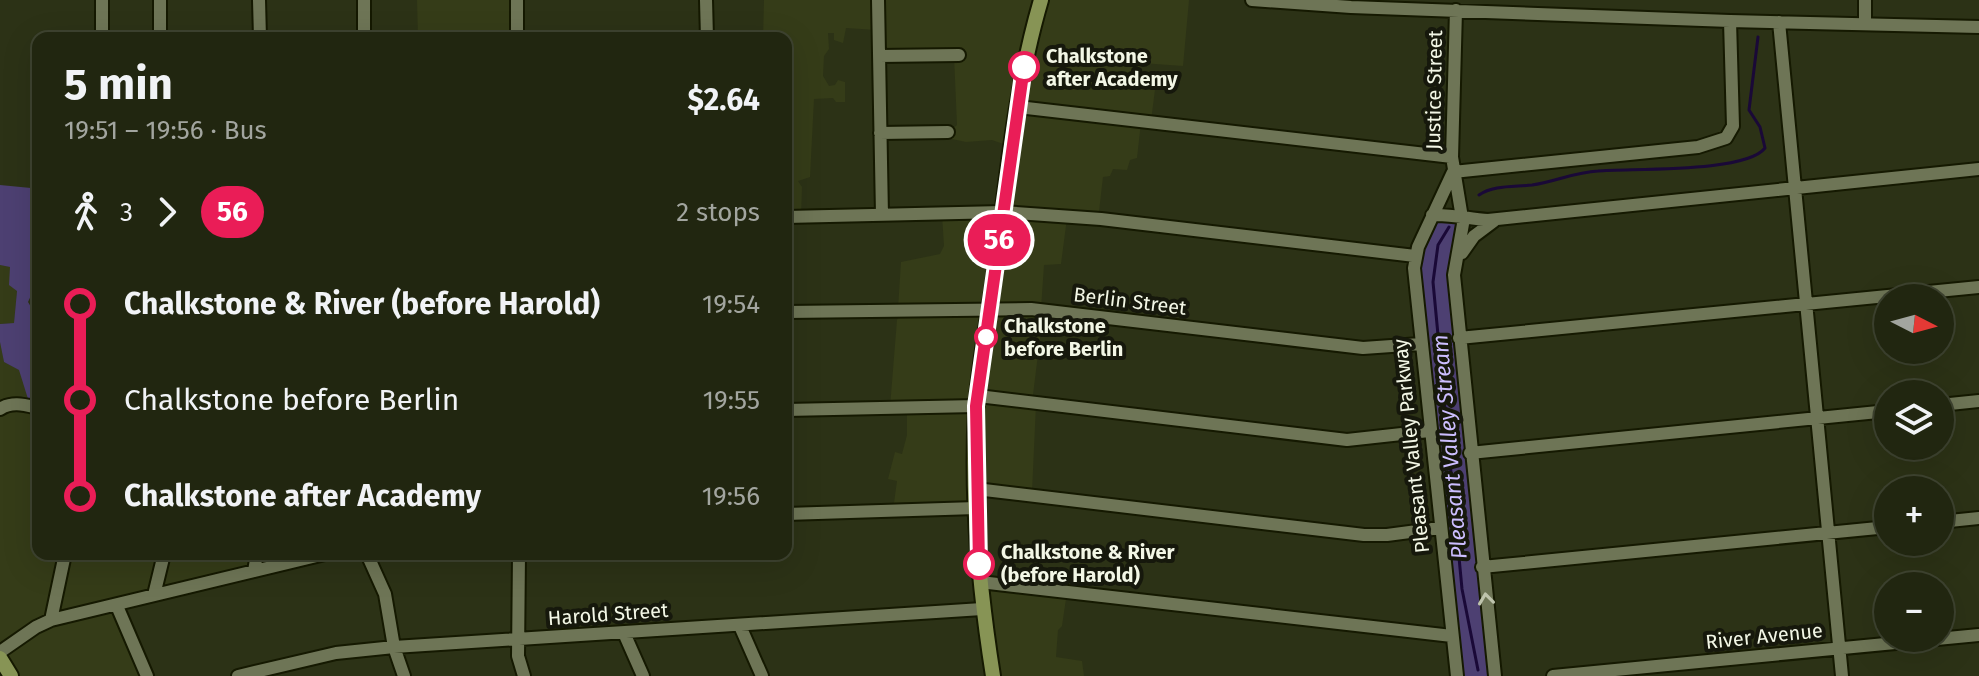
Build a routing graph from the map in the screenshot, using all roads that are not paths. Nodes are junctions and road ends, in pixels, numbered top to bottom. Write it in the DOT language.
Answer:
graph roads {
  1 [pos="102,0"];
  2 [pos="160,0"];
  3 [pos="259,0"];
  4 [pos="364,0"];
  5 [pos="517,0"];
  6 [pos="706,0"];
  7 [pos="878,0"];
  8 [pos="1041,0"];
  9 [pos="1252,0"];
  10 [pos="1865,0"];
  11 [pos="1351,3"];
  12 [pos="1456,10"];
  13 [pos="1730,21"];
  14 [pos="1779,22"];
  15 [pos="1865,24"];
  16 [pos="1979,27"];
  17 [pos="102,32"];
  18 [pos="160,32"];
  19 [pos="260,32"];
  20 [pos="364,32"];
  21 [pos="517,32"];
  22 [pos="707,32"];
  23 [pos="959,55"];
  24 [pos="879,56"];
  25 [pos="1018,107"];
  26 [pos="948,132"];
  27 [pos="880,133"];
  28 [pos="1452,157"];
  29 [pos="1979,169"];
  30 [pos="1453,172"];
  31 [pos="1794,190"];
  32 [pos="1002,212"];
  33 [pos="882,215"];
  34 [pos="1432,215"];
  35 [pos="792,217"];
  36 [pos="1463,218"];
  37 [pos="1498,218"];
  38 [pos="1415,256"];
  39 [pos="1455,266"];
  40 [pos="1979,287"];
  41 [pos="1805,302"];
  42 [pos="990,309"];
  43 [pos="792,312"];
  44 [pos="1459,338"];
  45 [pos="1420,344"];
  46 [pos="977,401"];
  47 [pos="1979,401"];
  48 [pos="1954,404"];
  49 [pos="32,407"];
  50 [pos="1,408"];
  51 [pos="792,410"];
  52 [pos="1874,413"];
  53 [pos="1817,419"];
  54 [pos="1429,431"];
  55 [pos="1470,453"];
  56 [pos="976,489"];
  57 [pos="976,508"];
  58 [pos="792,514"];
  59 [pos="1979,518"];
  60 [pos="1954,521"];
  61 [pos="1440,528"];
  62 [pos="1874,528"];
  63 [pos="1828,533"];
  64 [pos="64,560"];
  65 [pos="163,560"];
  66 [pos="256,560"];
  67 [pos="300,560"];
  68 [pos="370,560"];
  69 [pos="519,560"];
  70 [pos="1482,567"];
  71 [pos="254,571"];
  72 [pos="980,582"];
  73 [pos="154,595"];
  74 [pos="117,606"];
  75 [pos="982,609"];
  76 [pos="51,620"];
  77 [pos="740,626"];
  78 [pos="624,633"];
  79 [pos="1979,635"];
  80 [pos="1452,636"];
  81 [pos="519,640"];
  82 [pos="394,647"];
  83 [pos="1840,648"];
  84 [pos="0,655"];
  85 [pos="281,671"];
  86 [pos="11,676"];
  87 [pos="147,676"];
  88 [pos="238,676"];
  89 [pos="404,676"];
  90 [pos="524,676"];
  91 [pos="643,676"];
  92 [pos="762,676"];
  93 [pos="993,676"];
  94 [pos="1457,676"];
  95 [pos="1495,676"];
  96 [pos="1553,676"];
  97 [pos="1842,676"];
  1 -- 17 [label="street"];
  2 -- 18 [label="street"];
  3 -- 19 [label="street"];
  4 -- 20 [label="street"];
  5 -- 21 [label="street"];
  6 -- 22 [label="street"];
  7 -- 24 [label="street"];
  8 -- 25 [label="main road"];
  9 -- 11 [label="street"];
  10 -- 15 [label="street"];
  11 -- 12 [label="street"];
  12 -- 13 [label="street"];
  12 -- 28 [label="street, Justice Street"];
  13 -- 14 [label="street"];
  13 -- 30 [label="street"];
  14 -- 15 [label="street"];
  14 -- 31 [label="street"];
  15 -- 16 [label="street"];
  23 -- 24 [label="street"];
  24 -- 27 [label="street"];
  25 -- 28 [label="street"];
  25 -- 32 [label="main road"];
  26 -- 27 [label="street"];
  27 -- 33 [label="street"];
  28 -- 30 [label="street, Justice Street"];
  29 -- 31 [label="street"];
  30 -- 34 [label="street, Pleasant Valley Parkway"];
  30 -- 36 [label="street"];
  31 -- 37 [label="street"];
  31 -- 41 [label="street"];
  32 -- 33 [label="street"];
  32 -- 38 [label="street"];
  32 -- 42 [label="main road"];
  33 -- 35 [label="street"];
  34 -- 36 [label="street"];
  34 -- 38 [label="street, Pleasant Valley Parkway"];
  36 -- 37 [label="street"];
  36 -- 39 [label="street"];
  37 -- 39 [label="street"];
  38 -- 45 [label="street, Pleasant Valley Parkway"];
  39 -- 44 [label="street"];
  40 -- 41 [label="street"];
  41 -- 44 [label="street"];
  41 -- 53 [label="street"];
  42 -- 43 [label="street, Berlin Street"];
  42 -- 45 [label="street, Berlin Street"];
  42 -- 46 [label="main road"];
  44 -- 55 [label="street"];
  45 -- 54 [label="street, Pleasant Valley Parkway"];
  46 -- 51 [label="street"];
  46 -- 54 [label="street"];
  46 -- 56 [label="main road"];
  47 -- 48 [label="street"];
  49 -- 50 [label="street"];
  52 -- 53 [label="street"];
  53 -- 55 [label="street"];
  53 -- 63 [label="street"];
  54 -- 61 [label="street, Pleasant Valley Parkway"];
  55 -- 70 [label="street"];
  56 -- 57 [label="main road"];
  56 -- 61 [label="street"];
  57 -- 58 [label="street"];
  57 -- 72 [label="main road"];
  59 -- 60 [label="street"];
  61 -- 80 [label="street, Pleasant Valley Parkway"];
  62 -- 63 [label="street"];
  63 -- 70 [label="street"];
  63 -- 83 [label="street"];
  64 -- 76 [label="street"];
  65 -- 73 [label="street"];
  66 -- 71 [label="street"];
  67 -- 71 [label="street"];
  68 -- 82 [label="street"];
  69 -- 81 [label="street"];
  95 -- 70 [label="street, one-way"];
  71 -- 73 [label="street"];
  72 -- 75 [label="main road"];
  72 -- 80 [label="street"];
  73 -- 74 [label="street"];
  74 -- 76 [label="street"];
  74 -- 87 [label="street"];
  75 -- 77 [label="street, Harold Street"];
  75 -- 93 [label="main road"];
  76 -- 84 [label="street"];
  77 -- 78 [label="street, Harold Street"];
  77 -- 92 [label="street"];
  78 -- 81 [label="street, Harold Street"];
  78 -- 91 [label="street"];
  79 -- 83 [label="street, River Avenue"];
  80 -- 94 [label="street, Pleasant Valley Parkway"];
  81 -- 82 [label="street, Harold Street"];
  81 -- 90 [label="street"];
  82 -- 85 [label="street, Harold Street"];
  82 -- 89 [label="street"];
  83 -- 96 [label="street, River Avenue"];
  83 -- 97 [label="street"];
  84 -- 86 [label="main road"];
  85 -- 88 [label="street, Harold Street"];
}
